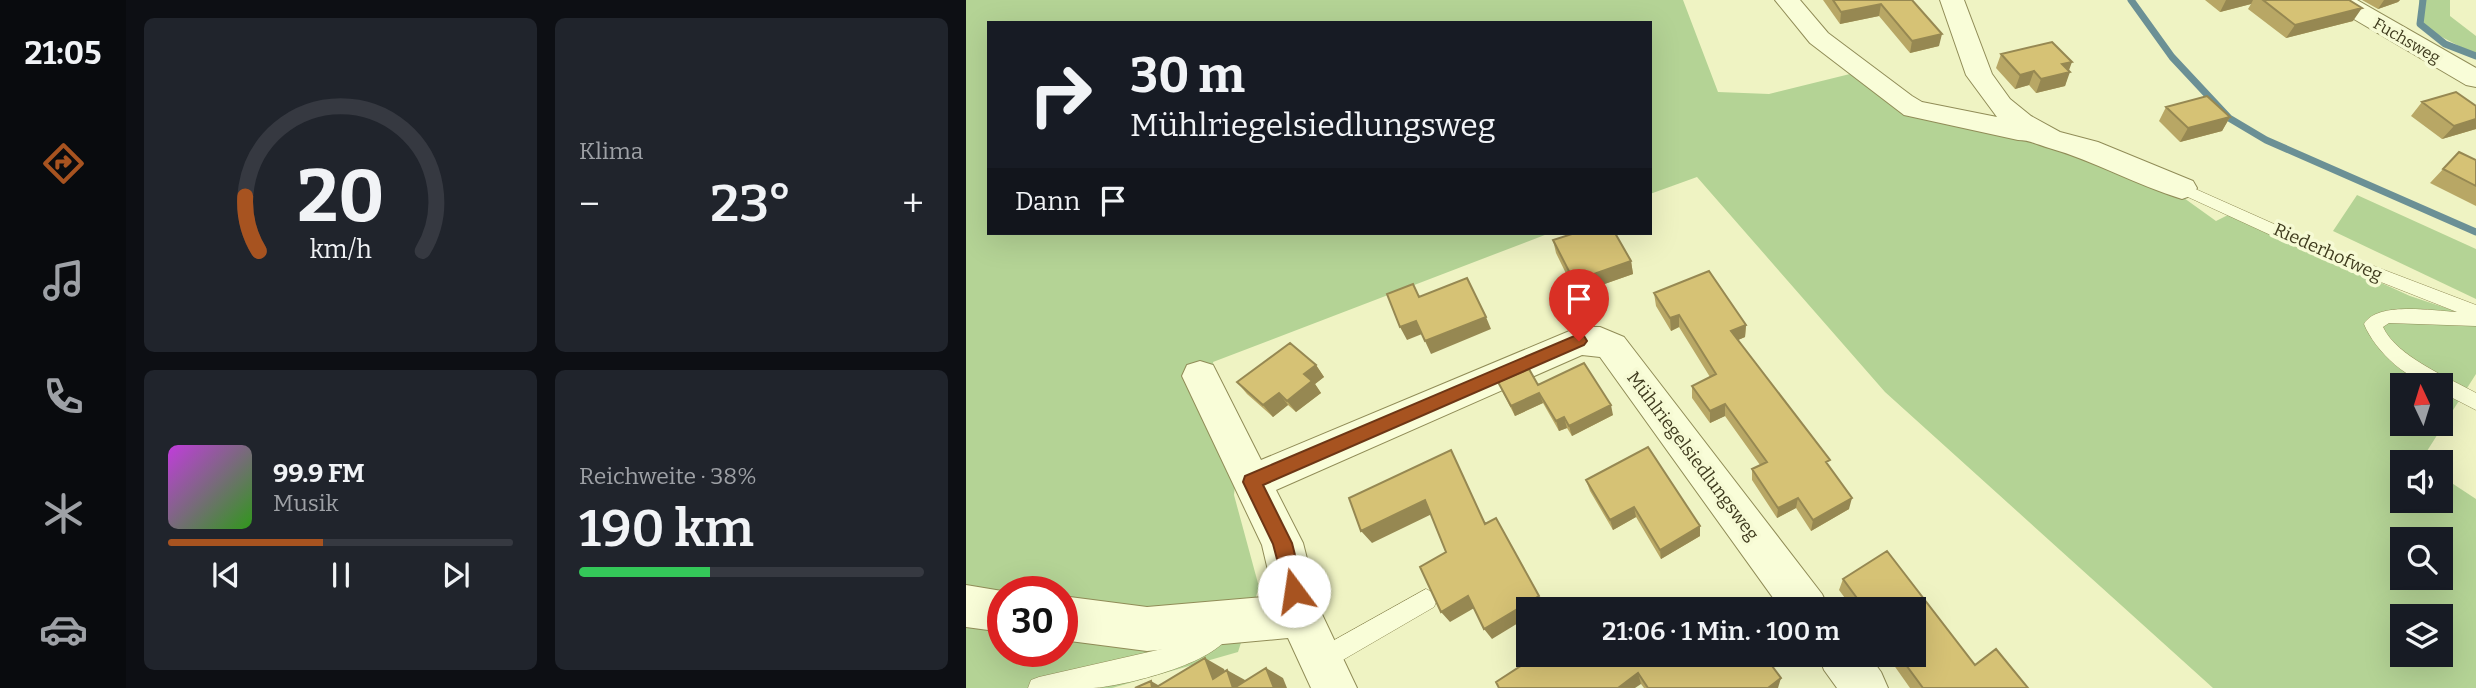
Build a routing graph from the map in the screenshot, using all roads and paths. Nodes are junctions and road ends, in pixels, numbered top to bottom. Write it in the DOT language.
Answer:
graph roads {
  1 [pos="1787,0"];
  2 [pos="1952,0"];
  3 [pos="2339,0"];
  4 [pos="2476,79"];
  5 [pos="2036,131"];
  6 [pos="2182,188"];
  7 [pos="2476,312"];
  8 [pos="2476,319"];
  9 [pos="1200,376"];
  10 [pos="2476,402"];
  11 [pos="1251,482"];
  12 [pos="1798,597"];
  13 [pos="1426,600"];
  14 [pos="966,606"];
  15 [pos="987,609"];
  16 [pos="1300,615"];
  17 [pos="1078,620"];
  18 [pos="1227,621"];
  19 [pos="1850,667"];
  20 [pos="1327,674"];
  21 [pos="1039,688"];
  22 [pos="1865,688"];
  1 -- 5 [label="street"];
  2 -- 5 [label="street"];
  3 -- 4 [label="street, Fuchsweg"];
  5 -- 6 [label="street"];
  6 -- 7 [label="lane, Riederhofweg"];
  8 -- 10 [label="lane"];
  9 -- 11 [label="street"];
  11 -- 12 [label="street, Mühlriegelsiedlungsweg"];
  11 -- 16 [label="street"];
  13 -- 20 [label="lane"];
  14 -- 15 [label="street"];
  16 -- 18 [label="street"];
  16 -- 20 [label="street"];
  17 -- 18 [label="street"];
  18 -- 21 [label="lane"];
  19 -- 22 [label="street"];
}
